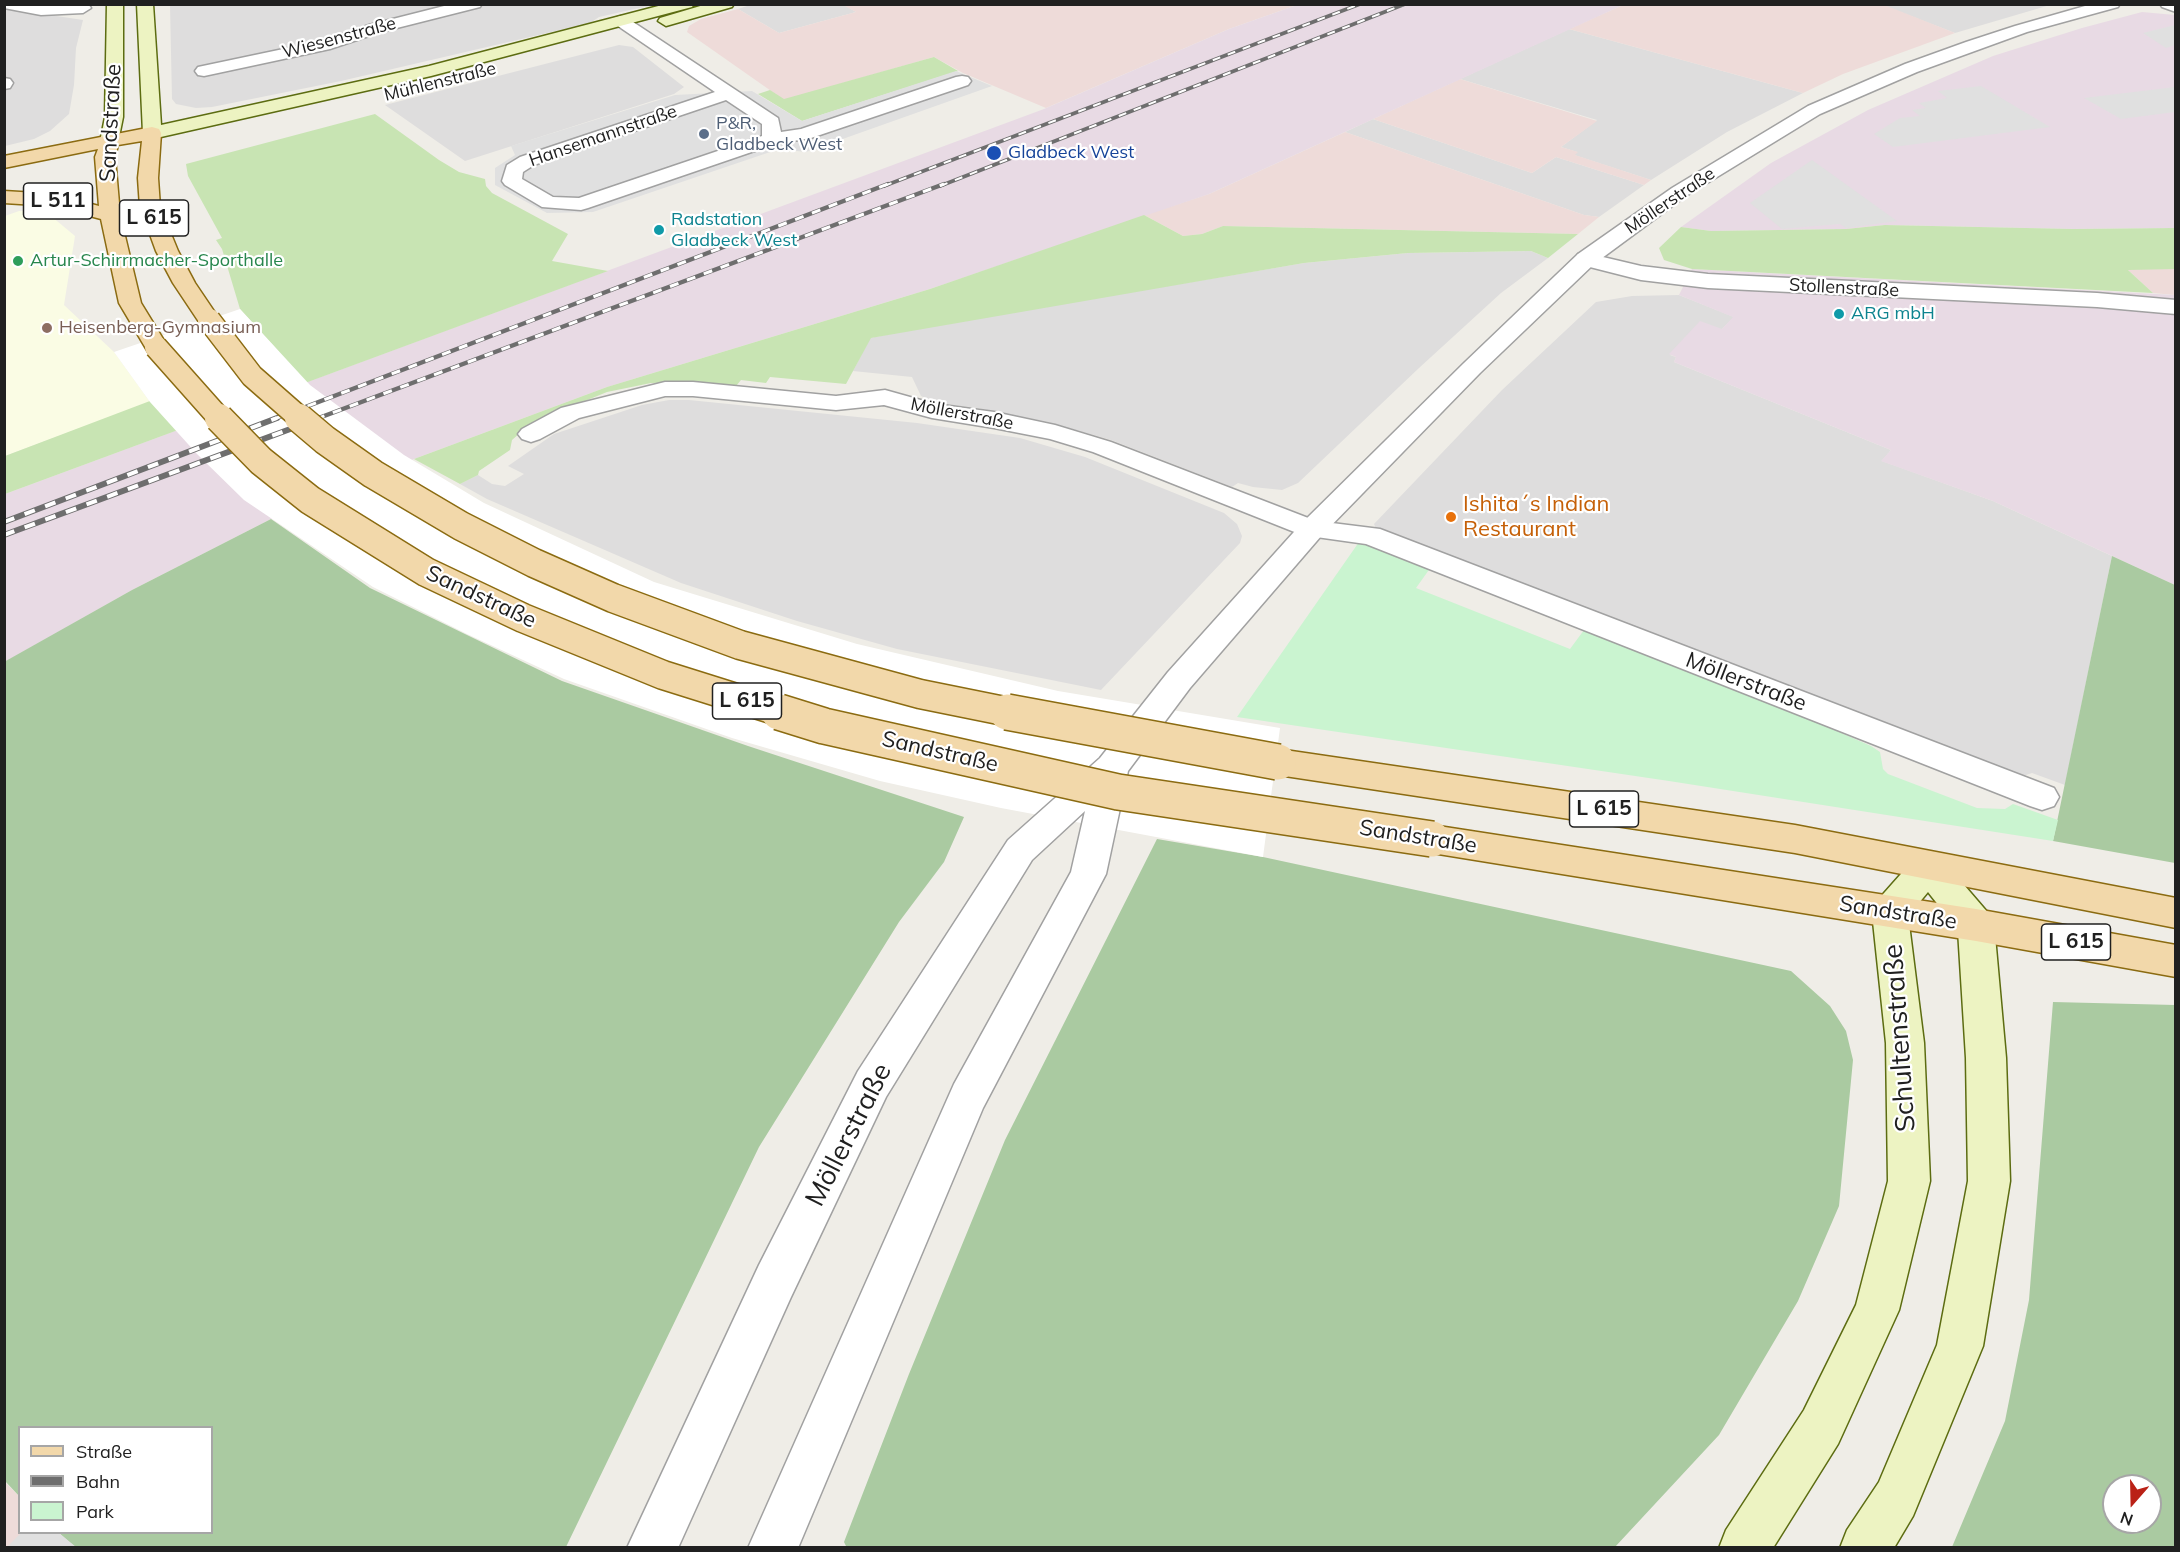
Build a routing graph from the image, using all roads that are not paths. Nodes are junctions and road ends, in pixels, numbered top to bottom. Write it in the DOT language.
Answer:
graph roads {
  1 [pos="6,4"];
  2 [pos="115,4"];
  3 [pos="145,4"];
  4 [pos="474,4"];
  5 [pos="686,4"];
  6 [pos="726,4"];
  7 [pos="2112,4"];
  8 [pos="2168,4"];
  9 [pos="2175,7"];
  10 [pos="83,8"];
  11 [pos="629,25"];
  12 [pos="204,71"];
  13 [pos="962,81"];
  14 [pos="729,93"];
  15 [pos="772,139"];
  16 [pos="152,141"];
  17 [pos="107,149"];
  18 [pos="4,162"];
  19 [pos="4,175"];
  20 [pos="4,198"];
  21 [pos="110,215"];
  22 [pos="1586,259"];
  23 [pos="2175,307"];
  24 [pos="531,434"];
  25 [pos="1312,529"];
  26 [pos="1112,766"];
  27 [pos="2042,797"];
  28 [pos="1928,867"];
  29 [pos="1890,912"];
  30 [pos="2175,913"];
  31 [pos="1976,925"];
  32 [pos="2175,961"];
  33 [pos="652,1548"];
  34 [pos="773,1548"];
  35 [pos="1744,1548"];
  36 [pos="1865,1548"];
  1 -- 10 [label="street"];
  2 -- 17 [label="main road, Sandstraße / L 615"];
  3 -- 16 [label="main road, Sandstraße / L 615"];
  4 -- 12 [label="street, Wiesenstraße"];
  5 -- 11 [label="main road, Mühlenstraße / L 511"];
  6 -- 11 [label="main road, Mühlenstraße / L 511"];
  7 -- 22 [label="street, Möllerstraße"];
  8 -- 9 [label="street"];
  11 -- 14 [label="street"];
  11 -- 16 [label="main road, Mühlenstraße / L 511"];
  13 -- 15 [label="street, Hansemannstraße"];
  14 -- 15 [label="street"];
  14 -- 15 [label="street, Hansemannstraße"];
  16 -- 17 [label="main road, L 511"];
  16 -- 28 [label="main road, Sandstraße / L 615, bridge"];
  17 -- 18 [label="main road, L 511"];
  17 -- 19 [label="main road, L 511"];
  17 -- 21 [label="main road, Sandstraße / L 615"];
  20 -- 21 [label="main road, L 511"];
  21 -- 29 [label="main road, Sandstraße / L 615, bridge"];
  22 -- 23 [label="street, Stollenstraße"];
  22 -- 25 [label="street, Möllerstraße"];
  24 -- 25 [label="street, Möllerstraße"];
  25 -- 26 [label="street, Möllerstraße"];
  25 -- 27 [label="street, Möllerstraße"];
  26 -- 33 [label="street, Möllerstraße"];
  26 -- 34 [label="street, Möllerstraße"];
  28 -- 29 [label="main road, Schultenstraße"];
  28 -- 30 [label="main road, Sandstraße / L 615"];
  28 -- 31 [label="main road"];
  29 -- 31 [label="main road, Sandstraße / L 615"];
  29 -- 35 [label="main road, Schultenstraße"];
  31 -- 32 [label="main road, Sandstraße / L 615"];
  31 -- 36 [label="main road"];
}
